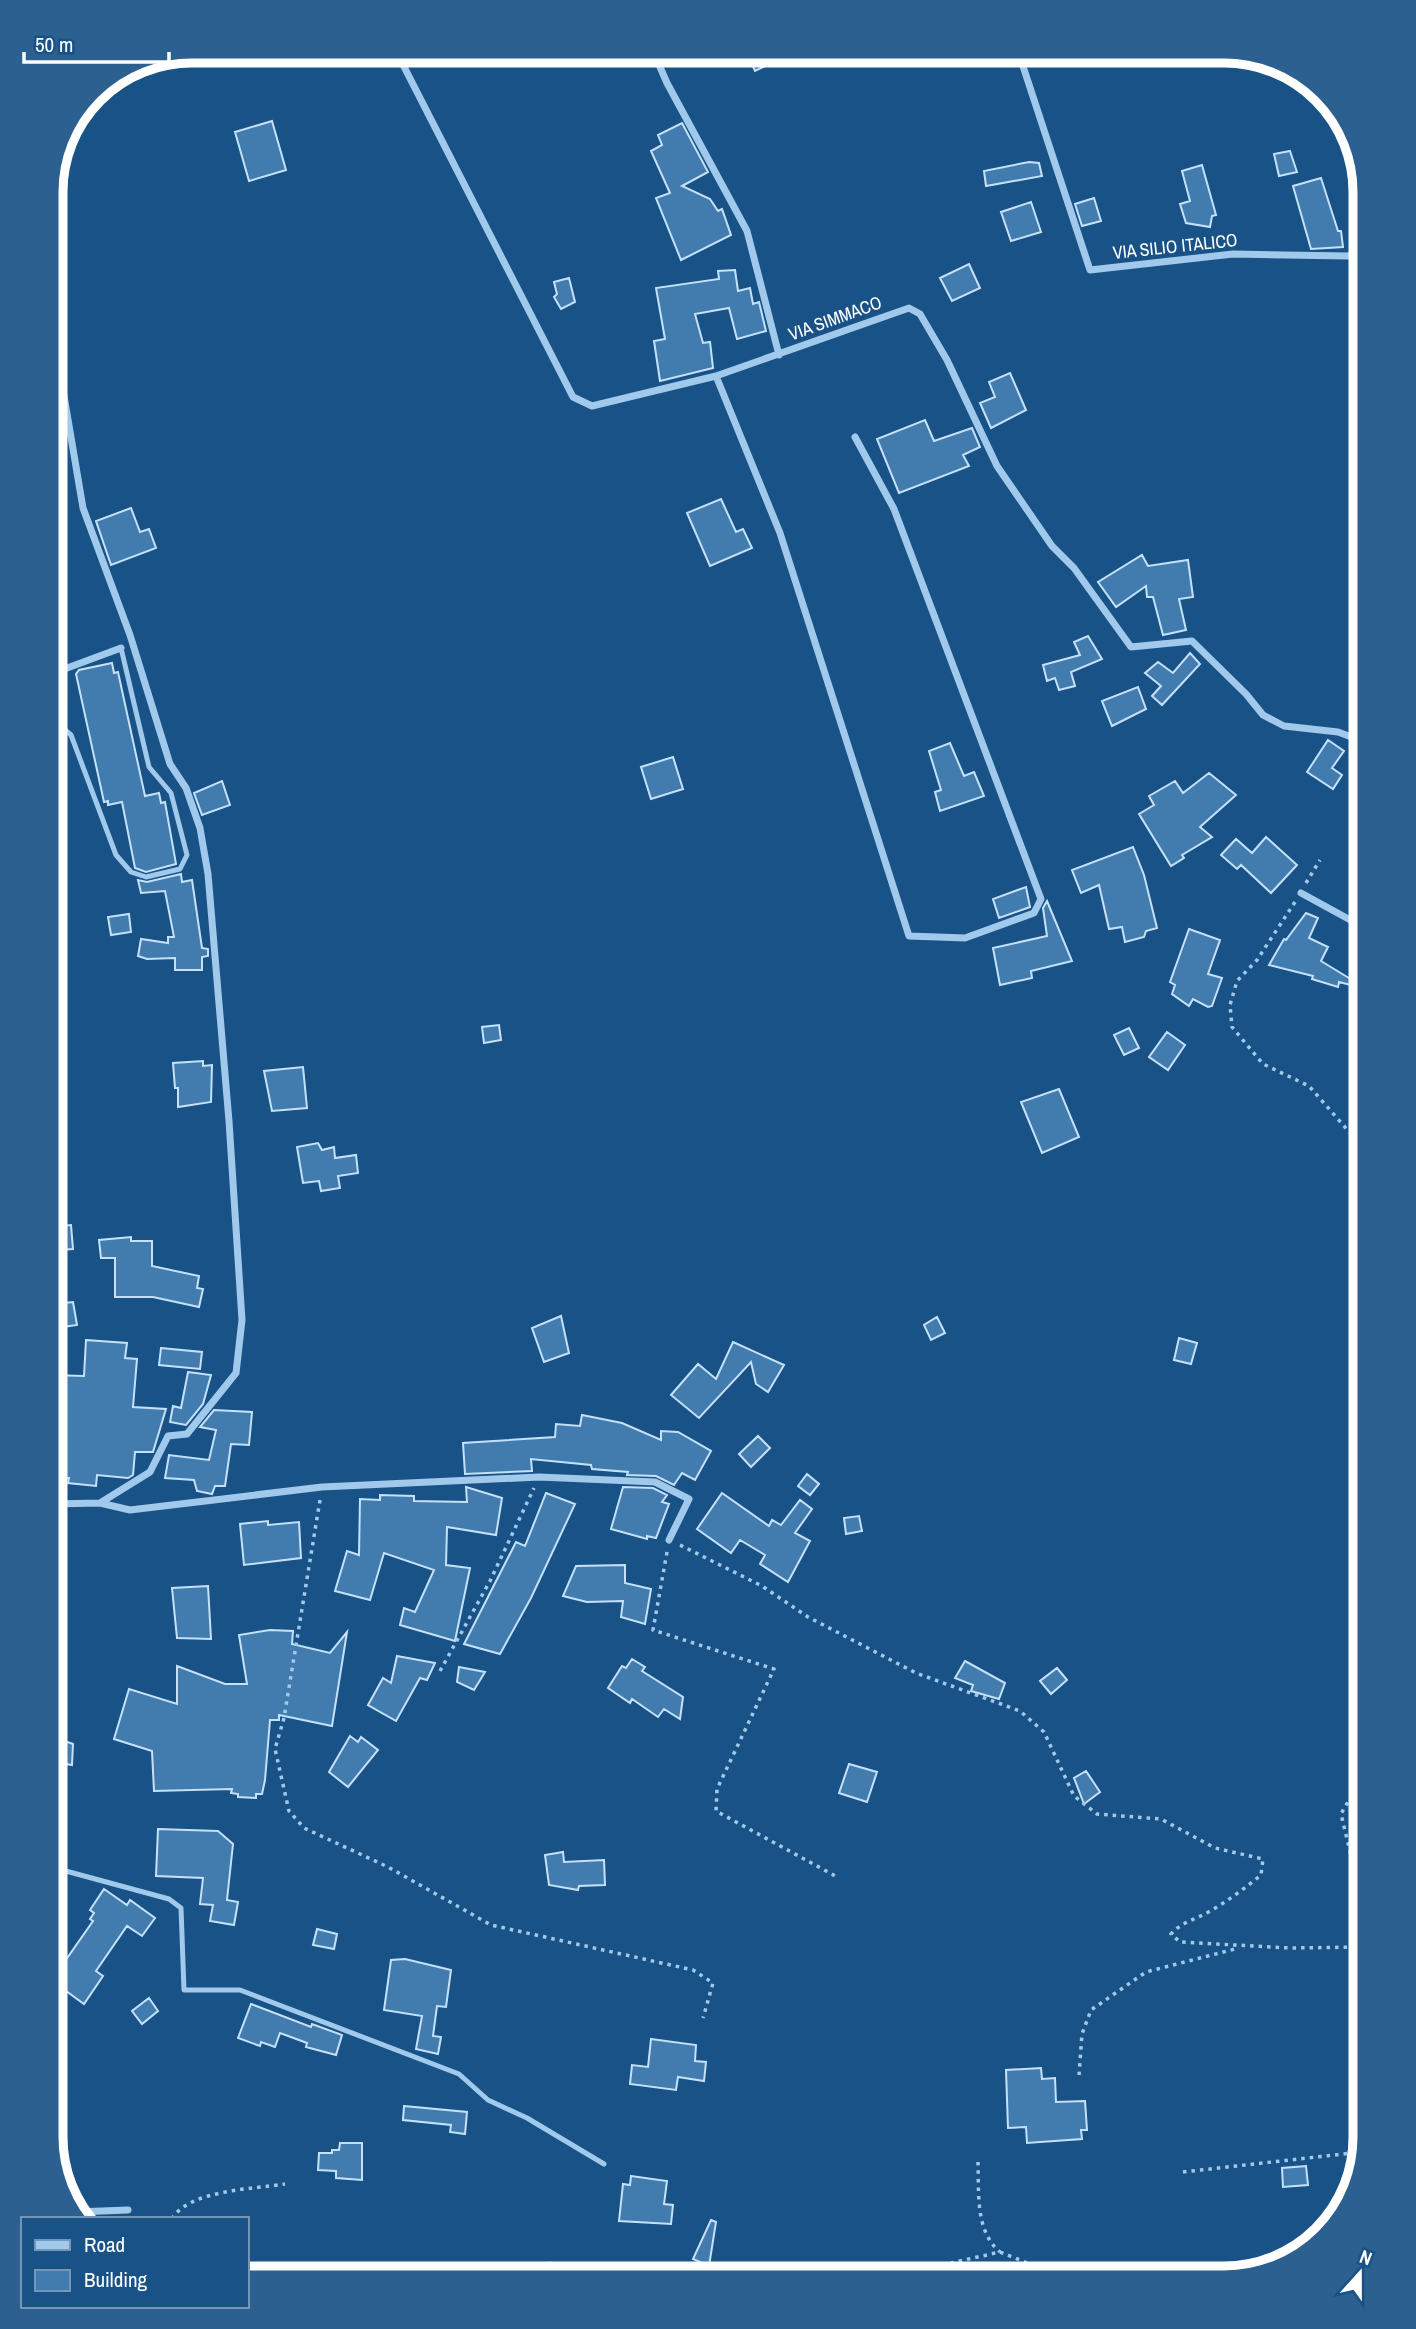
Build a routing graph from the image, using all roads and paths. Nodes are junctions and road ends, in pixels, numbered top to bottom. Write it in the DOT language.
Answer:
graph roads {
  1 [pos="402,63"];
  2 [pos="658,63"];
  3 [pos="1022,63"];
  4 [pos="1353,254"];
  5 [pos="779,355"];
  6 [pos="716,376"];
  7 [pos="63,390"];
  8 [pos="855,437"];
  9 [pos="121,648"];
  10 [pos="63,670"];
  11 [pos="63,728"];
  12 [pos="1353,738"];
  13 [pos="1320,860"];
  14 [pos="1301,893"];
  15 [pos="1353,921"];
  16 [pos="1353,1136"];
  17 [pos="539,1477"];
  18 [pos="322,1487"];
  19 [pos="100,1503"];
  20 [pos="63,1504"];
  21 [pos="669,1540"];
  22 [pos="440,1671"];
  23 [pos="1353,1796"];
  24 [pos="1353,1864"];
  25 [pos="63,1870"];
  26 [pos="839,1878"];
  27 [pos="1245,1947"];
  28 [pos="1353,1947"];
  29 [pos="703,2018"];
  30 [pos="1079,2076"];
  31 [pos="1352,2153"];
  32 [pos="978,2162"];
  33 [pos="604,2164"];
  34 [pos="1183,2172"];
  35 [pos="285,2184"];
  36 [pos="128,2210"];
  37 [pos="87,2212"];
  38 [pos="173,2217"];
  39 [pos="1000,2252"];
  40 [pos="548,2266"];
  41 [pos="565,2266"];
  42 [pos="938,2266"];
  43 [pos="1035,2266"];
  1 -- 6 [label="street, VIA SIMMACO"];
  2 -- 5 [label="street"];
  3 -- 4 [label="street, VIA SILIO ITALICO"];
  5 -- 6 [label="street, VIA SIMMACO"];
  5 -- 12 [label="street, VIA SIMMACO"];
  6 -- 8 [label="street"];
  7 -- 19 [label="street"];
  9 -- 10 [label="street"];
  9 -- 11 [label="lane"];
  13 -- 14 [label="path"];
  14 -- 15 [label="street"];
  14 -- 16 [label="path"];
  17 -- 18 [label="street"];
  17 -- 21 [label="street"];
  17 -- 22 [label="path"];
  18 -- 19 [label="street"];
  18 -- 29 [label="path"];
  19 -- 20 [label="street"];
  21 -- 26 [label="path"];
  21 -- 27 [label="path"];
  23 -- 24 [label="path"];
  25 -- 33 [label="lane"];
  27 -- 28 [label="path"];
  27 -- 30 [label="path"];
  31 -- 34 [label="path"];
  32 -- 39 [label="path"];
  35 -- 38 [label="path"];
  36 -- 37 [label="street"];
  39 -- 42 [label="path"];
  39 -- 43 [label="path"];
  40 -- 41 [label="path"];
}
